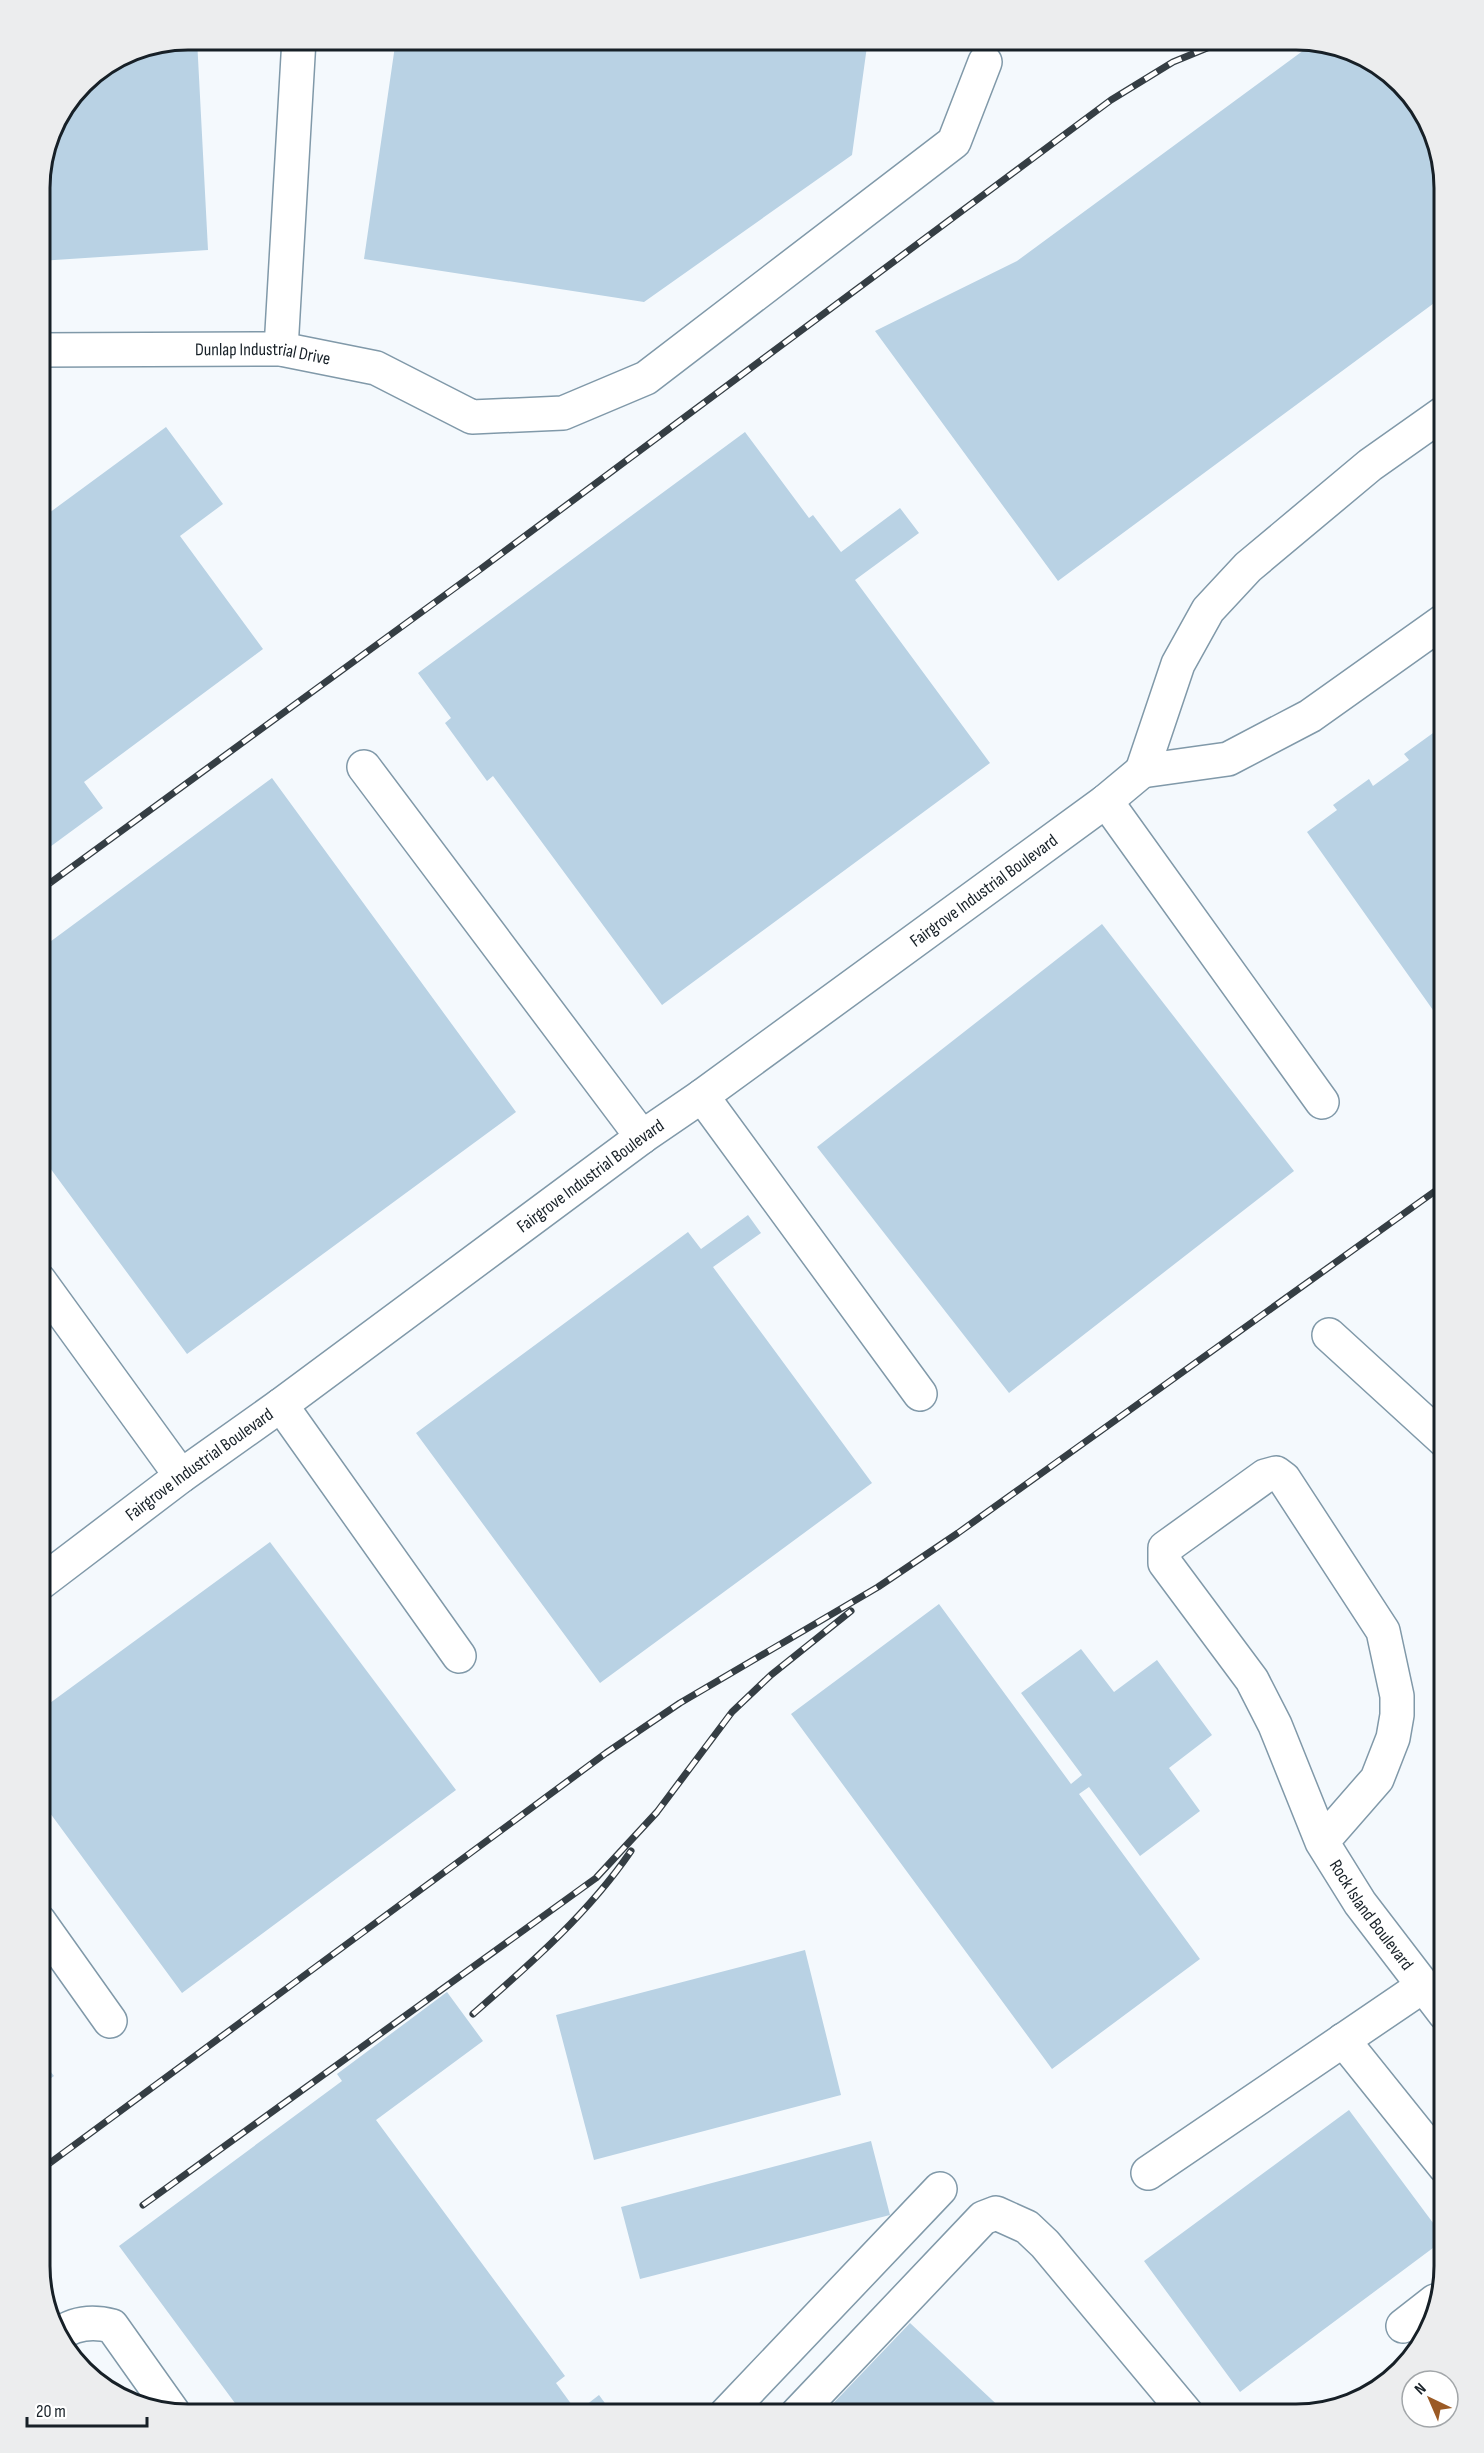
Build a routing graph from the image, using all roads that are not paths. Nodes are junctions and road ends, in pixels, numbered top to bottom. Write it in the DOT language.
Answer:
graph roads {
  1 [pos="298,50"];
  2 [pos="985,62"];
  3 [pos="281,348"];
  4 [pos="50,351"];
  5 [pos="1434,420"];
  6 [pos="1434,628"];
  7 [pos="364,768"];
  8 [pos="1142,771"];
  9 [pos="1106,801"];
  10 [pos="702,1096"];
  11 [pos="1322,1102"];
  12 [pos="642,1137"];
  13 [pos="50,1295"];
  14 [pos="1329,1335"];
  15 [pos="920,1394"];
  16 [pos="281,1405"];
  17 [pos="1434,1431"];
  18 [pos="181,1476"];
  19 [pos="50,1576"];
  20 [pos="459,1656"];
  21 [pos="1322,1842"];
  22 [pos="50,1936"];
  23 [pos="1424,1986"];
  24 [pos="1434,1999"];
  25 [pos="110,2021"];
  26 [pos="1343,2040"];
  27 [pos="1434,2153"];
  28 [pos="1148,2173"];
  29 [pos="940,2189"];
  30 [pos="1428,2306"];
  31 [pos="1403,2326"];
  32 [pos="66,2329"];
  33 [pos="166,2402"];
  34 [pos="736,2403"];
  35 [pos="807,2404"];
  36 [pos="1179,2404"];
  1 -- 3 [label="street"];
  2 -- 3 [label="street, Dunlap Industrial Drive"];
  3 -- 4 [label="street, Dunlap Industrial Drive"];
  5 -- 8 [label="street"];
  6 -- 8 [label="street"];
  7 -- 12 [label="street"];
  8 -- 9 [label="street, Fairgrove Industrial Boulevard"];
  9 -- 10 [label="street, Fairgrove Industrial Boulevard"];
  9 -- 11 [label="street"];
  10 -- 12 [label="street, Fairgrove Industrial Boulevard"];
  10 -- 15 [label="street"];
  12 -- 16 [label="street, Fairgrove Industrial Boulevard"];
  13 -- 18 [label="street"];
  14 -- 17 [label="street"];
  16 -- 18 [label="street, Fairgrove Industrial Boulevard"];
  16 -- 20 [label="street"];
  18 -- 19 [label="street, Fairgrove Industrial Boulevard"];
  21 -- 21 [label="street, Rock Island Boulevard"];
  21 -- 23 [label="street, Rock Island Boulevard"];
  22 -- 25 [label="street"];
  23 -- 24 [label="street, Rock Island Boulevard"];
  23 -- 26 [label="street"];
  26 -- 27 [label="street"];
  26 -- 28 [label="street"];
  29 -- 34 [label="street"];
  30 -- 31 [label="street"];
  32 -- 33 [label="street"];
  35 -- 36 [label="street"];
}
